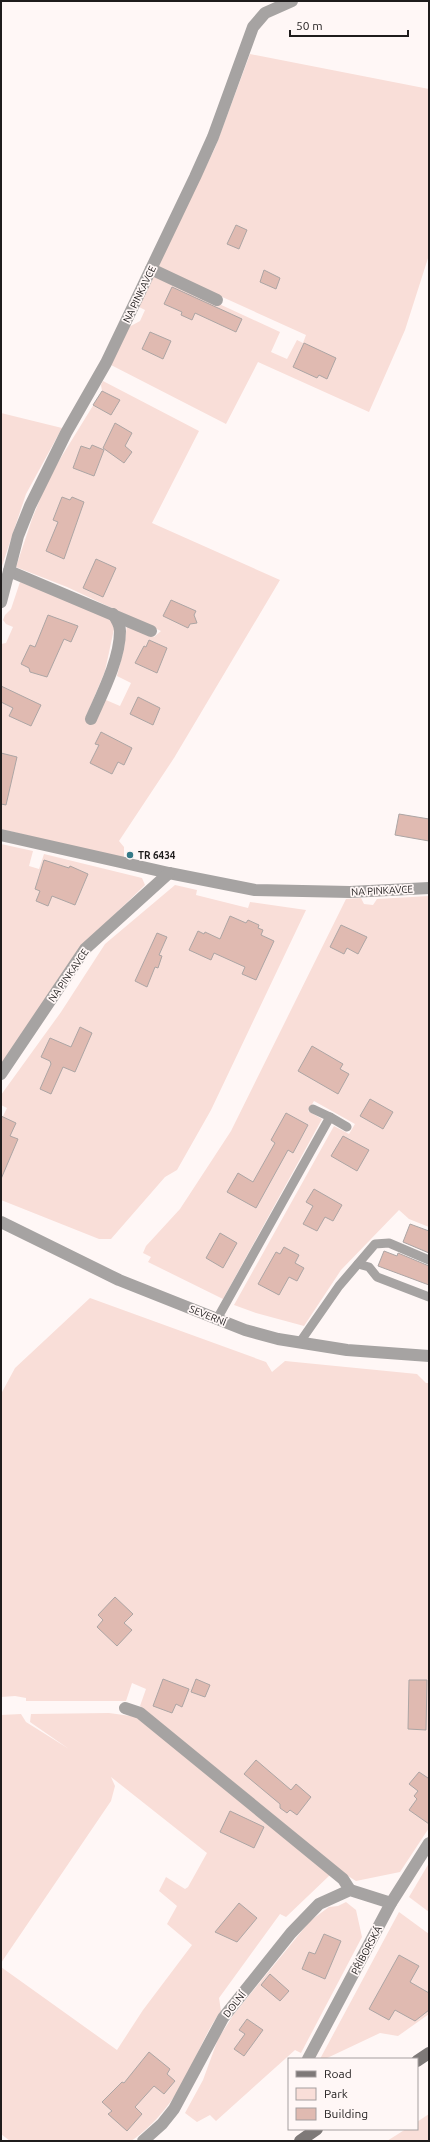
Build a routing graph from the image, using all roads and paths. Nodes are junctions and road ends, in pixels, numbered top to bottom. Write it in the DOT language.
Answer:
graph roads {
  1 [pos="292,1"];
  2 [pos="151,269"];
  3 [pos="217,300"];
  4 [pos="9,571"];
  5 [pos="1,602"];
  6 [pos="114,614"];
  7 [pos="151,632"];
  8 [pos="91,719"];
  9 [pos="1,835"];
  10 [pos="168,873"];
  11 [pos="429,888"];
  12 [pos="1,1074"];
  13 [pos="313,1109"];
  14 [pos="330,1117"];
  15 [pos="348,1128"];
  16 [pos="1,1222"];
  17 [pos="429,1260"];
  18 [pos="358,1264"];
  19 [pos="429,1297"];
  20 [pos="217,1319"];
  21 [pos="300,1342"];
  22 [pos="429,1356"];
  23 [pos="125,1708"];
  24 [pos="429,1843"];
  25 [pos="350,1890"];
  26 [pos="391,1903"];
  27 [pos="429,2053"];
  28 [pos="309,2058"];
  29 [pos="418,2060"];
  30 [pos="316,2130"];
  31 [pos="143,2141"];
  32 [pos="300,2141"];
  1 -- 2 [label="street, NA PINKAVCE"];
  2 -- 3 [label="street"];
  2 -- 4 [label="street, NA PINKAVCE"];
  4 -- 5 [label="street, NA PINKAVCE"];
  4 -- 6 [label="street"];
  6 -- 7 [label="street"];
  6 -- 8 [label="street"];
  9 -- 10 [label="street, NA PINKAVCE"];
  10 -- 11 [label="street, NA PINKAVCE"];
  10 -- 12 [label="street, NA PINKAVCE"];
  13 -- 14 [label="lane"];
  14 -- 15 [label="lane"];
  14 -- 20 [label="lane"];
  16 -- 20 [label="street, SEVERNÍ"];
  17 -- 18 [label="lane"];
  18 -- 19 [label="lane"];
  18 -- 21 [label="lane"];
  20 -- 21 [label="street, SEVERNÍ"];
  21 -- 22 [label="street, SEVERNÍ"];
  23 -- 25 [label="street"];
  24 -- 26 [label="street, PŘÍBORSKÁ"];
  25 -- 26 [label="street"];
  25 -- 31 [label="street, DOLNÍ"];
  26 -- 28 [label="street, PŘÍBORSKÁ"];
  27 -- 29 [label="main road"];
  30 -- 32 [label="main road"];
}
